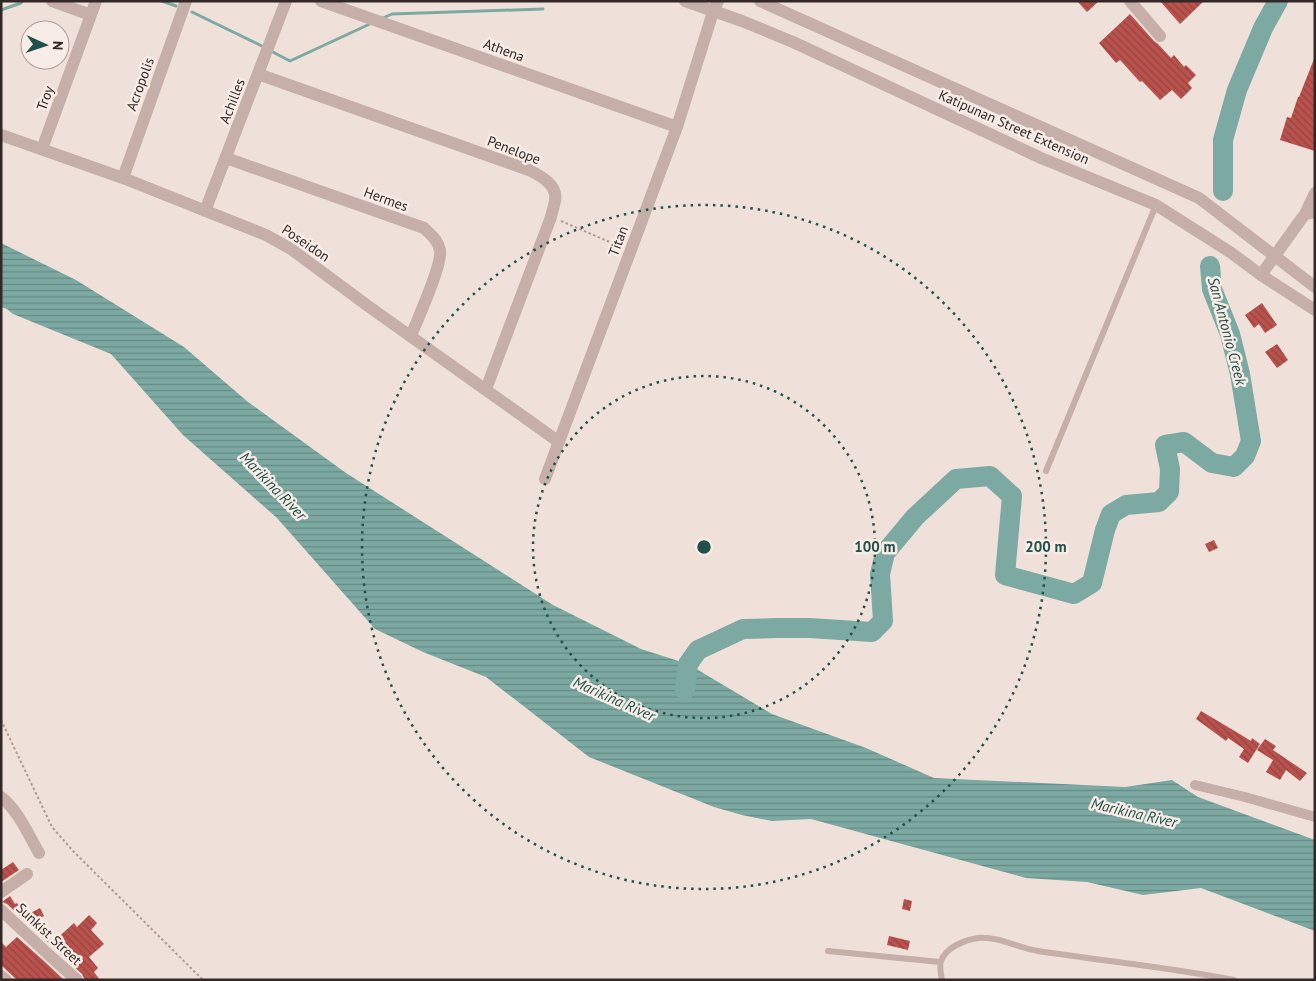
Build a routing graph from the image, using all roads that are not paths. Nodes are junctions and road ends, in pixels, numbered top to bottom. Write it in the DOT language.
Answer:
graph roads {
  1 [pos="52,1"];
  2 [pos="96,1"];
  3 [pos="186,1"];
  4 [pos="286,1"];
  5 [pos="321,1"];
  6 [pos="685,1"];
  7 [pos="760,1"];
  8 [pos="1134,2"];
  9 [pos="716,6"];
  10 [pos="91,15"];
  11 [pos="1160,36"];
  12 [pos="258,74"];
  13 [pos="677,128"];
  14 [pos="1,135"];
  15 [pos="42,149"];
  16 [pos="226,158"];
  17 [pos="123,178"];
  18 [pos="1315,193"];
  19 [pos="1156,205"];
  20 [pos="205,211"];
  21 [pos="1310,213"];
  22 [pos="1271,253"];
  23 [pos="1258,273"];
  24 [pos="1315,287"];
  25 [pos="1315,310"];
  26 [pos="411,336"];
  27 [pos="486,389"];
  28 [pos="559,442"];
  29 [pos="1046,471"];
  30 [pos="545,478"];
  31 [pos="1195,785"];
  32 [pos="1,797"];
  33 [pos="1315,817"];
  34 [pos="39,853"];
  35 [pos="27,874"];
  36 [pos="1,892"];
  37 [pos="1,910"];
  38 [pos="828,951"];
  39 [pos="940,962"];
  40 [pos="1,976"];
  41 [pos="6,980"];
  42 [pos="77,980"];
  43 [pos="942,980"];
  44 [pos="1234,980"];
  1 -- 10 [label="street"];
  2 -- 10 [label="street, Troy"];
  3 -- 17 [label="street, Acropolis"];
  4 -- 12 [label="street, Achilles"];
  5 -- 13 [label="street, Athena"];
  6 -- 9 [label="street, Katipunan Street Extension"];
  7 -- 22 [label="street, Katipunan Street Extension"];
  8 -- 11 [label="street"];
  9 -- 13 [label="street, Titan"];
  9 -- 19 [label="street, Katipunan Street Extension"];
  10 -- 15 [label="street, Troy"];
  12 -- 16 [label="street, Achilles"];
  12 -- 27 [label="street, Penelope"];
  13 -- 28 [label="street, Titan"];
  14 -- 15 [label="street, Poseidon"];
  15 -- 17 [label="street, Poseidon"];
  16 -- 20 [label="street, Achilles"];
  16 -- 26 [label="street, Hermes"];
  17 -- 20 [label="street, Poseidon"];
  18 -- 21 [label="street"];
  19 -- 23 [label="street, Katipunan Street Extension"];
  19 -- 29 [label="lane"];
  20 -- 26 [label="street, Poseidon"];
  21 -- 22 [label="street"];
  22 -- 23 [label="street"];
  22 -- 24 [label="street, Katipunan Street Extension"];
  23 -- 25 [label="street, Katipunan Street Extension"];
  26 -- 27 [label="street, Poseidon"];
  27 -- 28 [label="street, Poseidon"];
  28 -- 30 [label="street, Titan"];
  31 -- 33 [label="street"];
  32 -- 34 [label="street"];
  35 -- 36 [label="street"];
  37 -- 42 [label="street, Sunkist Street"];
  38 -- 39 [label="lane"];
  39 -- 43 [label="lane"];
  39 -- 44 [label="lane"];
  40 -- 41 [label="street"];
}
